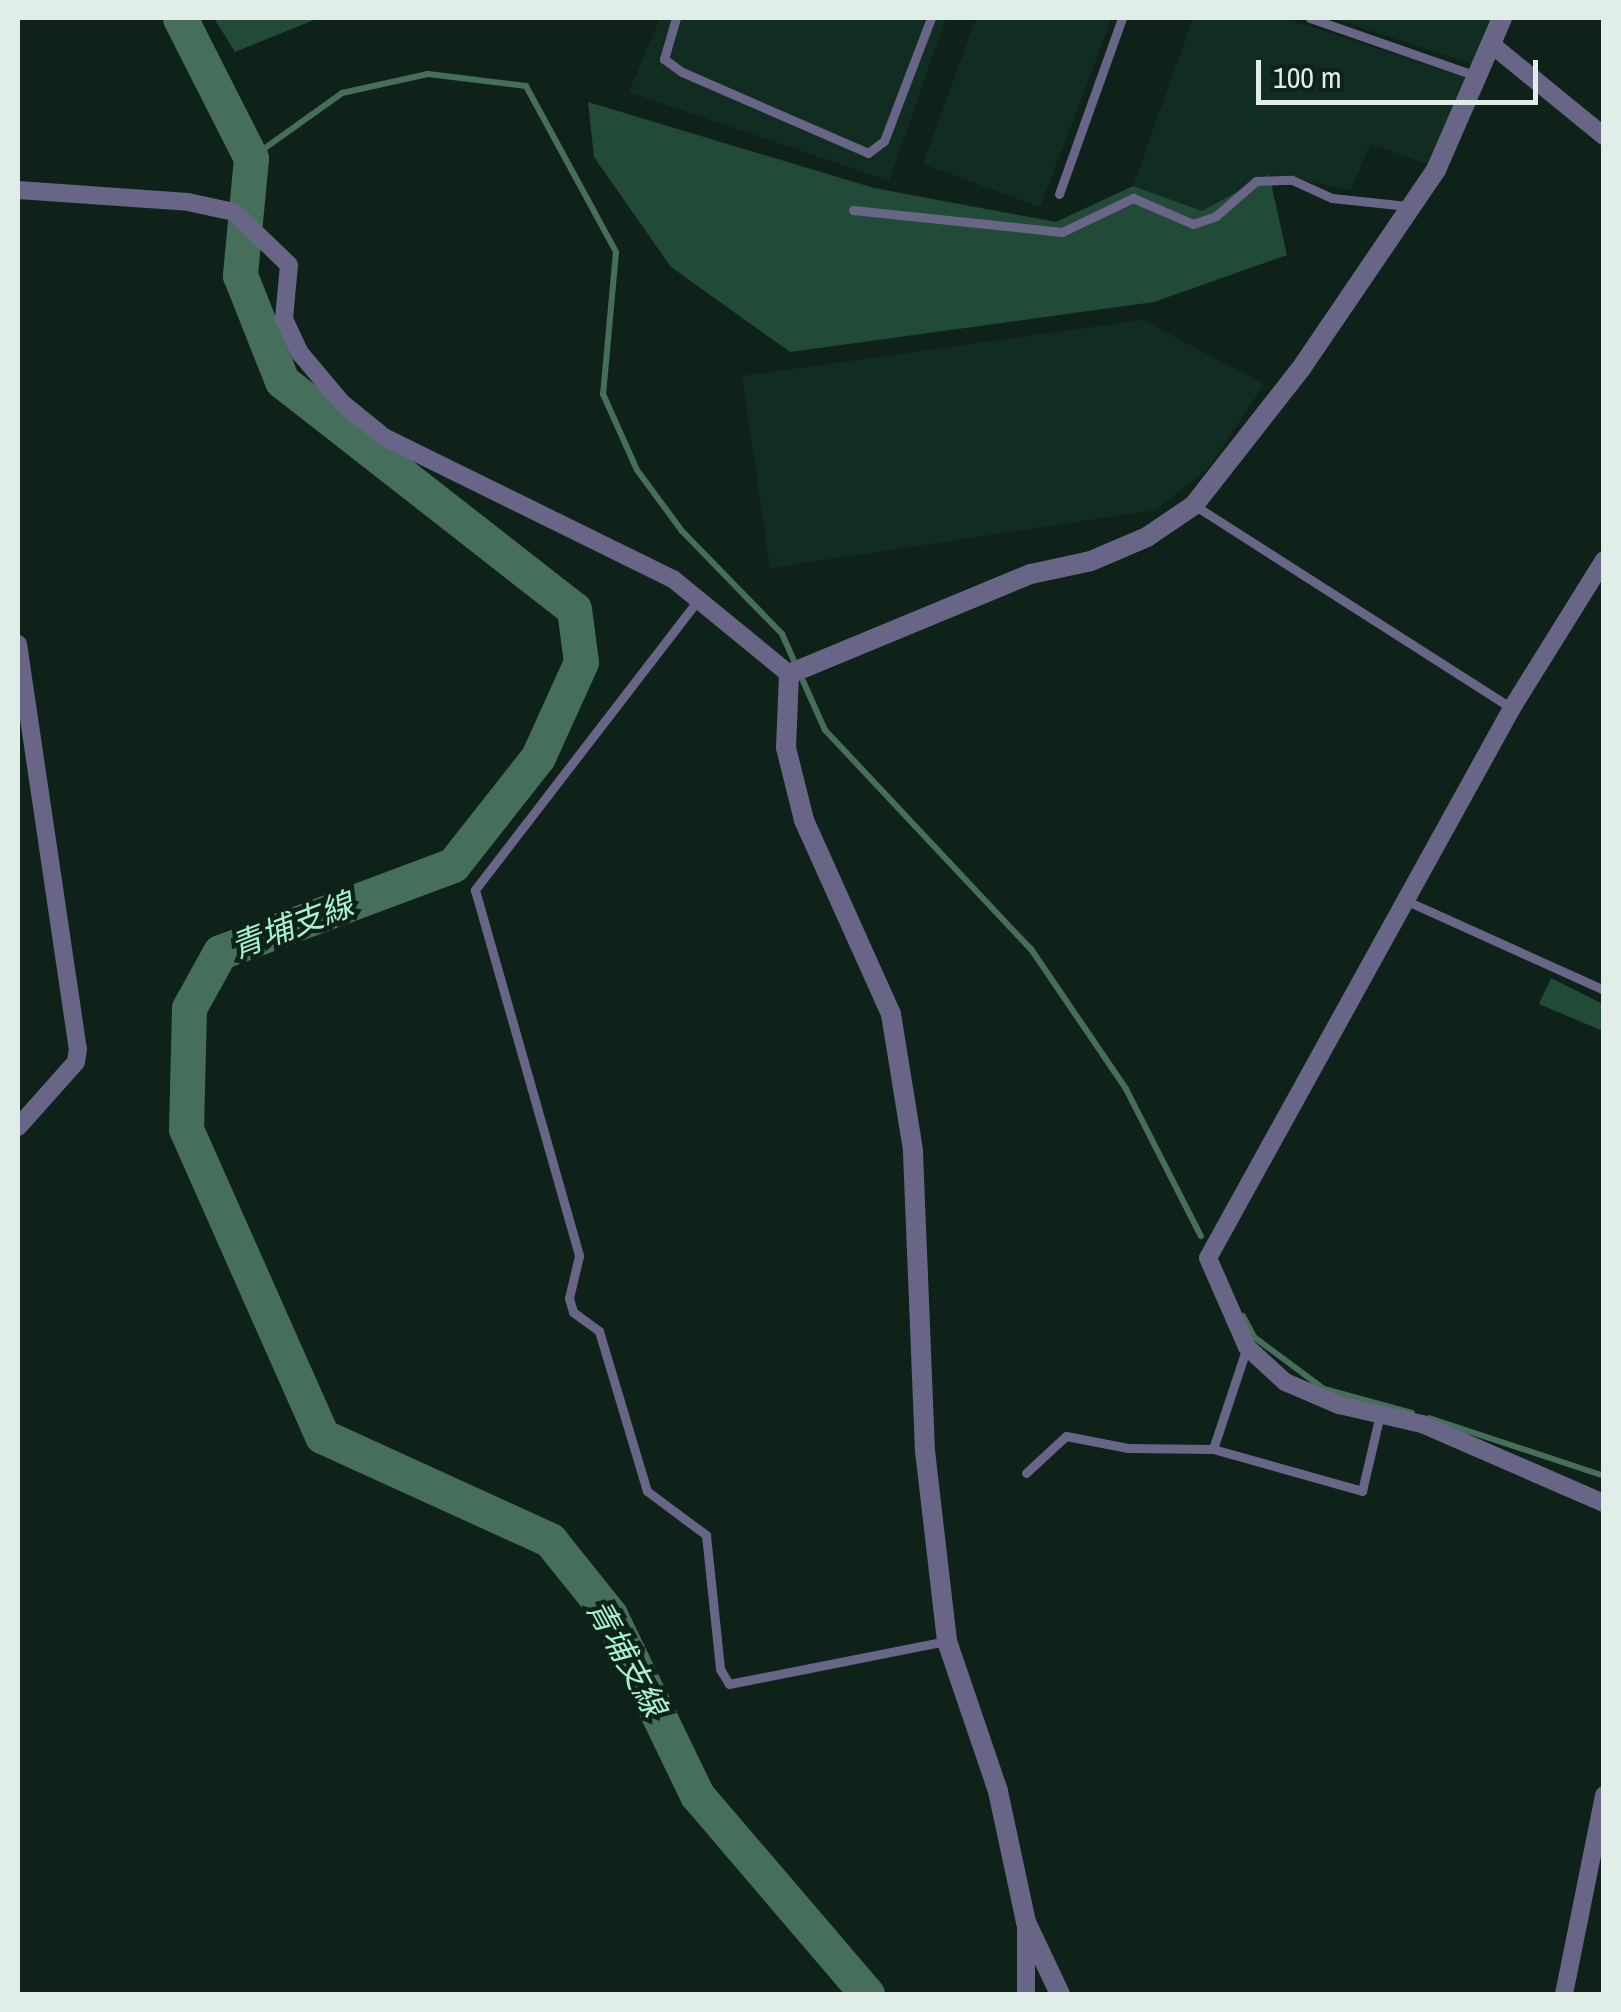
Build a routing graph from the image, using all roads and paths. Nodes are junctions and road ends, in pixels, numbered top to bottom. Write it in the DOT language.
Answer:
graph roads {
  1 [pos="676,18"];
  2 [pos="930,18"];
  3 [pos="1122,18"];
  4 [pos="1310,18"];
  5 [pos="1502,18"];
  6 [pos="1491,44"];
  7 [pos="1478,76"];
  8 [pos="1604,136"];
  9 [pos="18,190"];
  10 [pos="1059,194"];
  11 [pos="1408,206"];
  12 [pos="853,210"];
  13 [pos="1194,505"];
  14 [pos="1604,560"];
  15 [pos="700,597"];
  16 [pos="18,644"];
  17 [pos="789,674"];
  18 [pos="1512,708"];
  19 [pos="1407,901"];
  20 [pos="1604,990"];
  21 [pos="18,1126"];
  22 [pos="1247,1347"];
  23 [pos="1380,1414"];
  24 [pos="1213,1449"];
  25 [pos="1026,1473"];
  26 [pos="1604,1504"];
  27 [pos="947,1641"];
  28 [pos="1604,1795"];
  29 [pos="1026,1922"];
  30 [pos="1026,1994"];
  31 [pos="1060,1994"];
  32 [pos="1564,1994"];
  1 -- 2 [label="lane"];
  3 -- 10 [label="lane"];
  4 -- 7 [label="lane"];
  5 -- 6 [label="street"];
  6 -- 7 [label="street"];
  6 -- 8 [label="street"];
  7 -- 11 [label="street"];
  9 -- 15 [label="street"];
  11 -- 12 [label="lane"];
  11 -- 13 [label="street"];
  13 -- 17 [label="street"];
  13 -- 18 [label="lane"];
  14 -- 18 [label="street"];
  15 -- 17 [label="street"];
  15 -- 27 [label="lane"];
  16 -- 21 [label="street"];
  17 -- 27 [label="street"];
  18 -- 19 [label="street"];
  19 -- 20 [label="lane"];
  19 -- 22 [label="street"];
  22 -- 23 [label="street"];
  22 -- 24 [label="lane"];
  23 -- 24 [label="lane"];
  23 -- 26 [label="street"];
  24 -- 25 [label="lane"];
  27 -- 29 [label="street"];
  28 -- 32 [label="street"];
  29 -- 30 [label="street"];
  29 -- 31 [label="street"];
}
